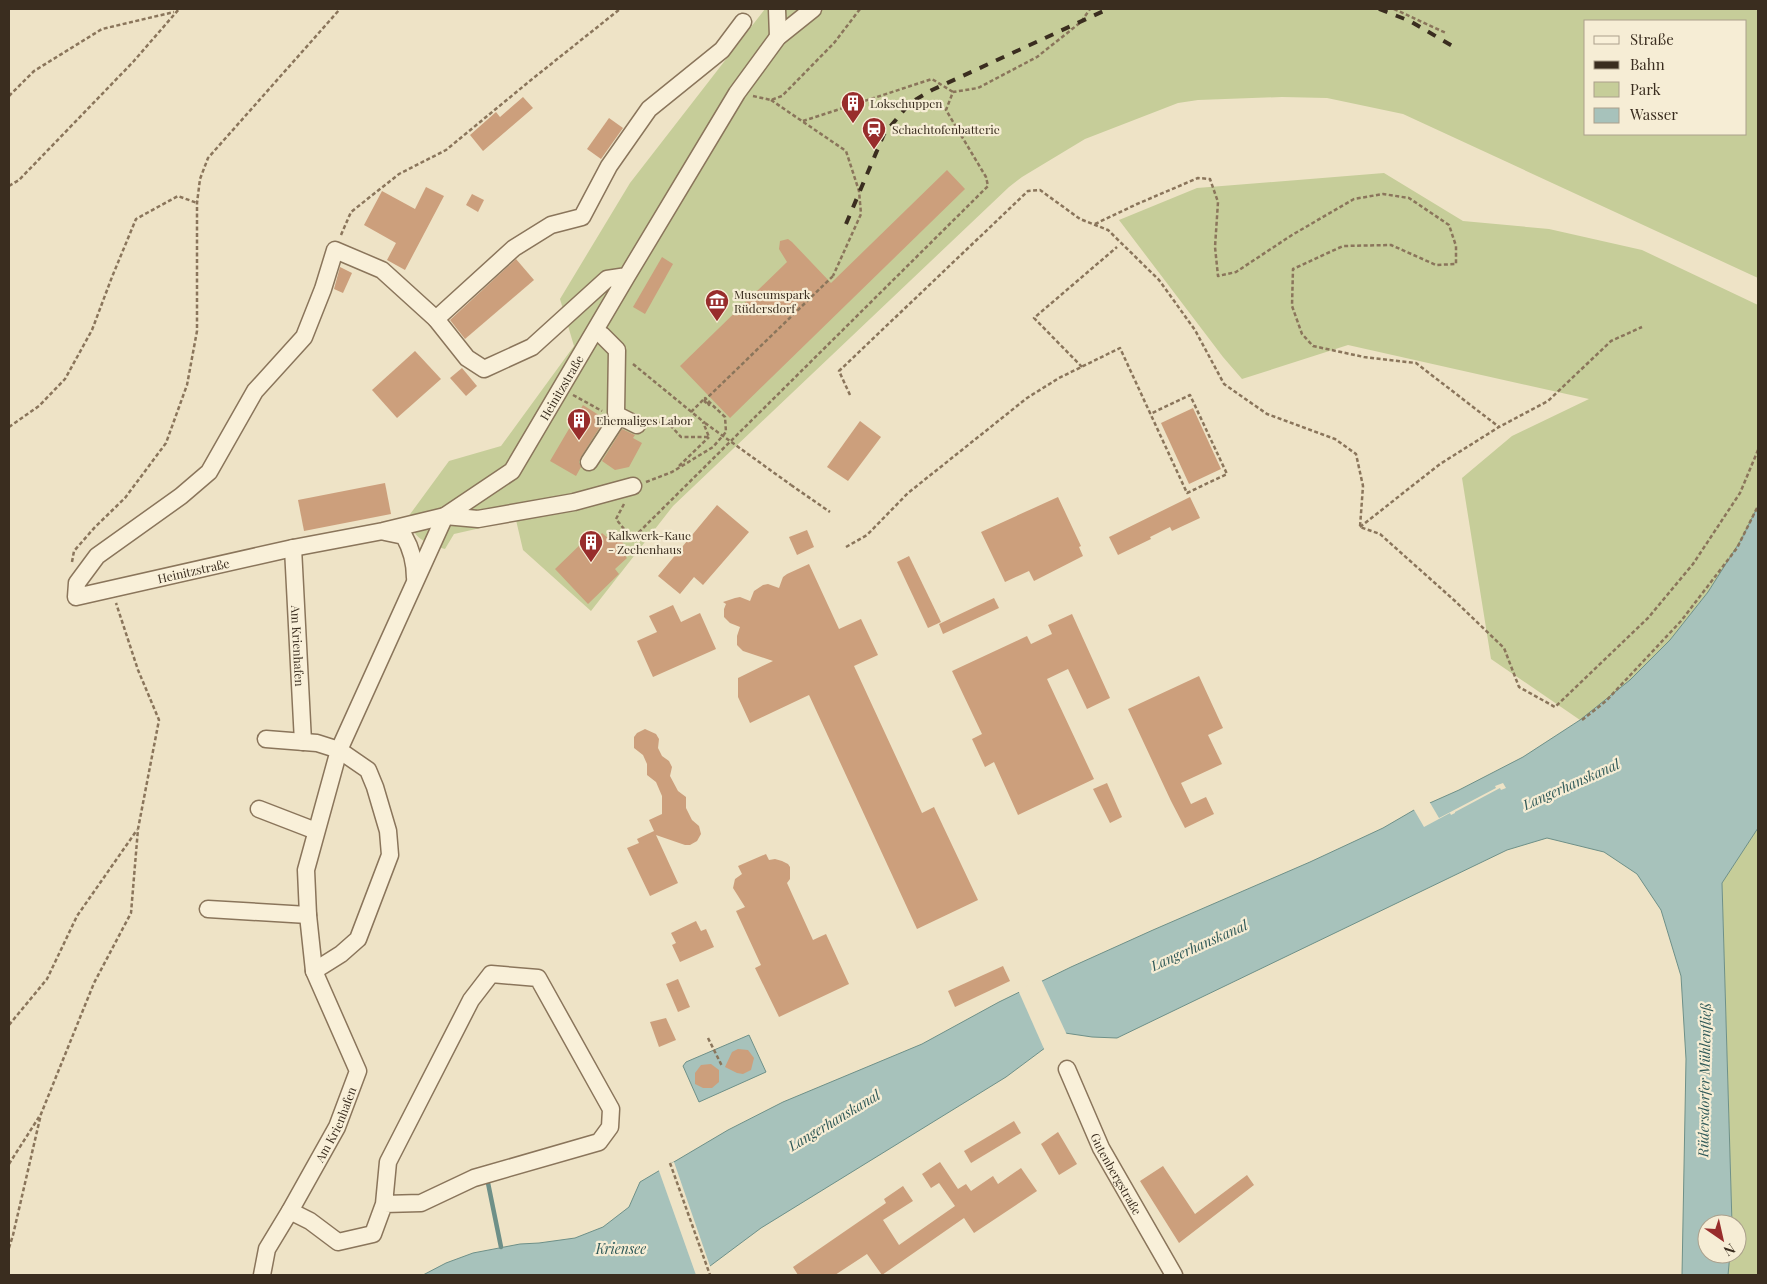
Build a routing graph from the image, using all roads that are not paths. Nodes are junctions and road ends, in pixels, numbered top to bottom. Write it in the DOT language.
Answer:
graph roads {
  1 [pos="777,9"];
  2 [pos="813,9"];
  3 [pos="742,22"];
  4 [pos="778,37"];
  5 [pos="627,276"];
  6 [pos="436,319"];
  7 [pos="595,332"];
  8 [pos="618,415"];
  9 [pos="637,425"];
  10 [pos="589,462"];
  11 [pos="633,486"];
  12 [pos="445,516"];
  13 [pos="383,531"];
  14 [pos="293,548"];
  15 [pos="416,581"];
  16 [pos="266,739"];
  17 [pos="303,742"];
  18 [pos="339,750"];
  19 [pos="259,809"];
  20 [pos="316,831"];
  21 [pos="208,909"];
  22 [pos="308,914"];
  23 [pos="314,971"];
  24 [pos="1067,1069"];
  25 [pos="384,1204"];
  26 [pos="290,1212"];
  27 [pos="262,1275"];
  28 [pos="1174,1275"];
  1 -- 4 [label="street"];
  2 -- 4 [label="street, Heinitzstraße"];
  3 -- 6 [label="street"];
  4 -- 5 [label="street, Heinitzstraße"];
  5 -- 6 [label="street"];
  5 -- 7 [label="street, Heinitzstraße"];
  6 -- 14 [label="street, Heinitzstraße"];
  7 -- 8 [label="street"];
  7 -- 12 [label="street, Heinitzstraße"];
  8 -- 9 [label="street"];
  8 -- 10 [label="street"];
  11 -- 12 [label="street"];
  12 -- 13 [label="street, Heinitzstraße"];
  12 -- 15 [label="street, Am Krienhafen"];
  13 -- 14 [label="street, Heinitzstraße"];
  13 -- 15 [label="street"];
  14 -- 17 [label="street, Am Krienhafen"];
  15 -- 18 [label="street, Am Krienhafen"];
  16 -- 17 [label="street"];
  17 -- 18 [label="street"];
  18 -- 20 [label="street, Am Krienhafen"];
  18 -- 23 [label="street"];
  19 -- 20 [label="street"];
  20 -- 22 [label="street, Am Krienhafen"];
  21 -- 22 [label="street"];
  22 -- 23 [label="street, Am Krienhafen"];
  23 -- 26 [label="street, Am Krienhafen"];
  24 -- 28 [label="street, Gutenbergstraße"];
  25 -- 25 [label="street"];
  25 -- 26 [label="street"];
  26 -- 27 [label="street, Am Krienhafen"];
}
